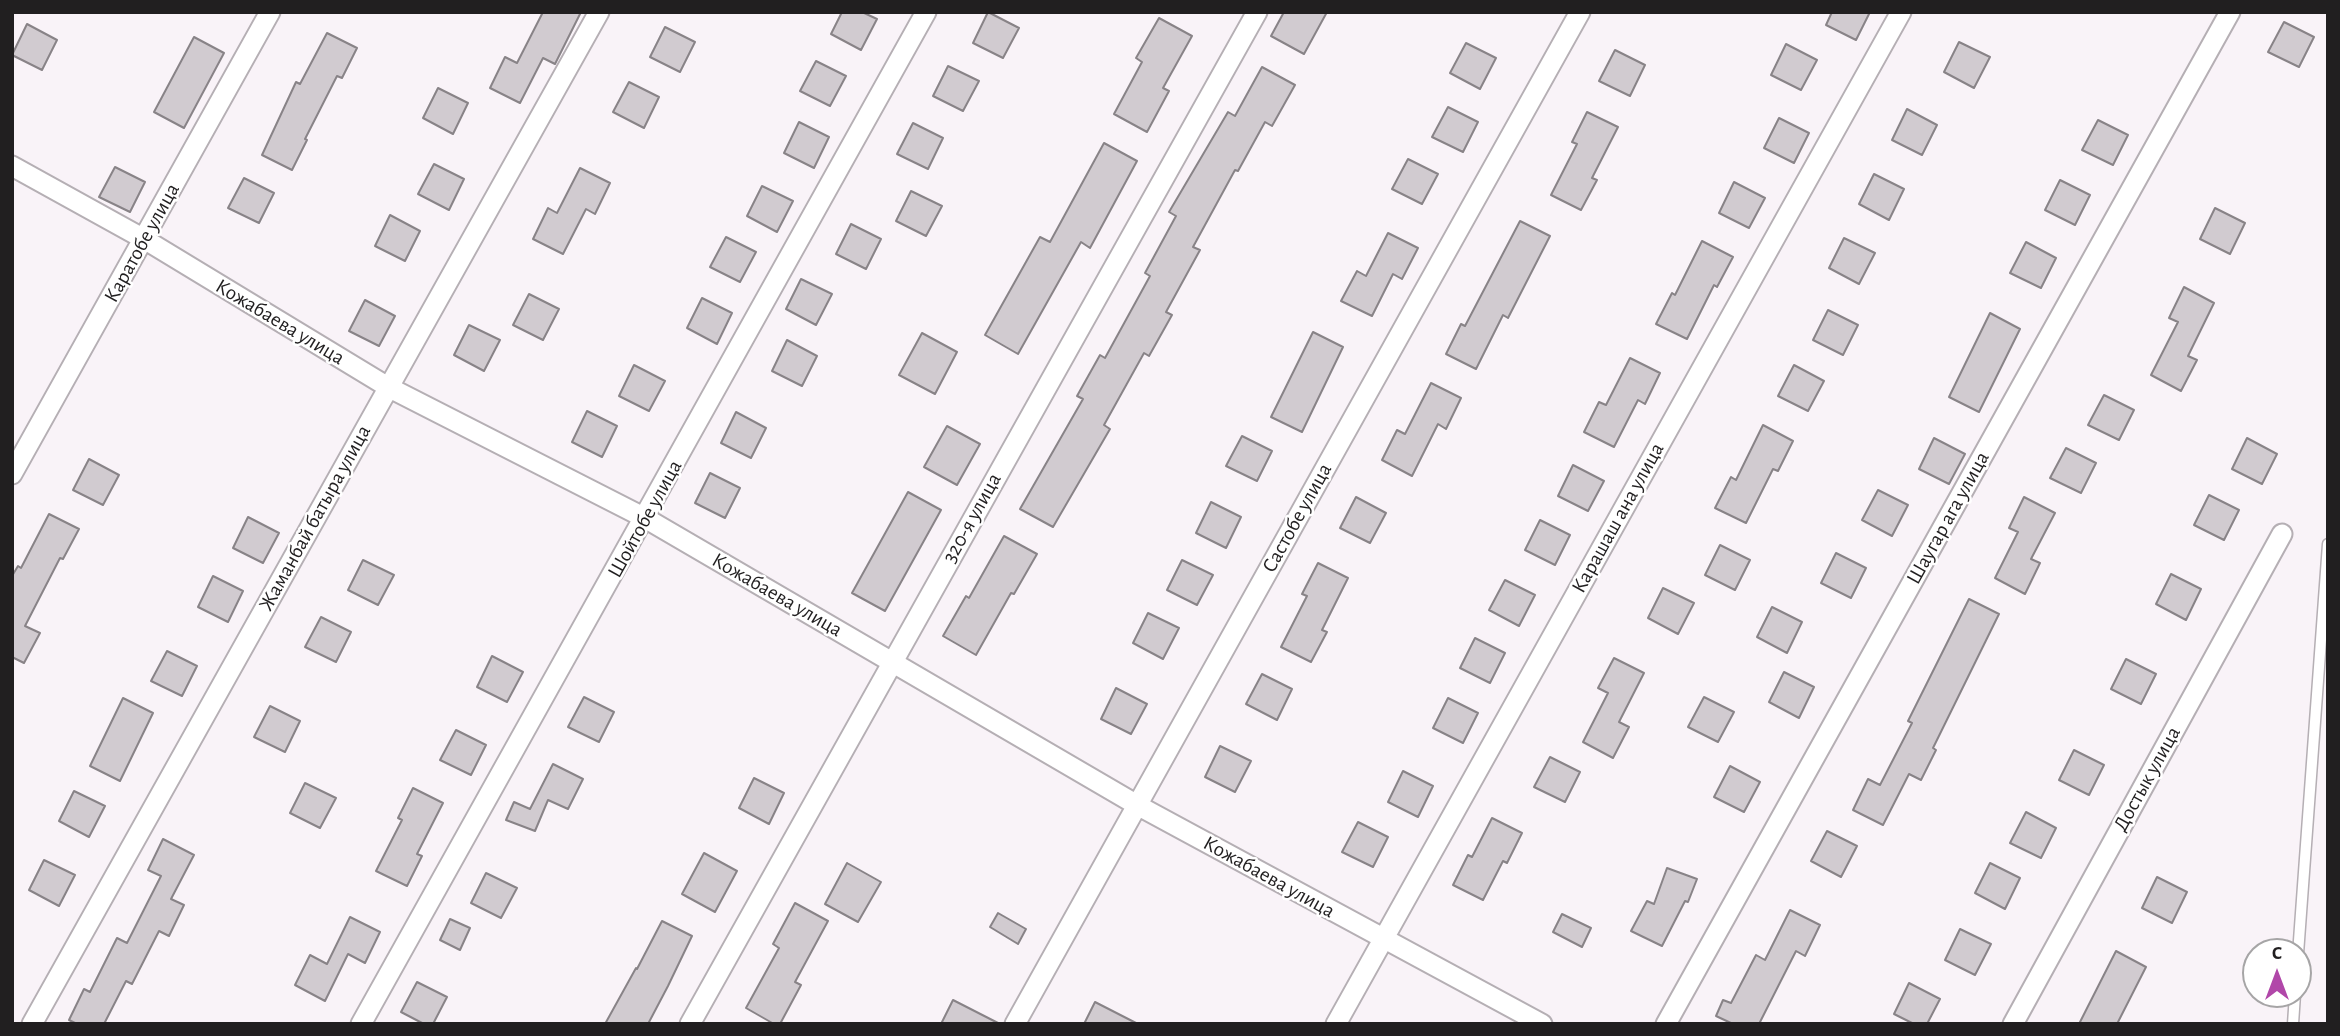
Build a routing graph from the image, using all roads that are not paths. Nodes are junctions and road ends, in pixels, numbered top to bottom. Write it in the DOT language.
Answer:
graph roads {
  1 [pos="271,12"];
  2 [pos="598,12"];
  3 [pos="926,12"];
  4 [pos="1257,12"];
  5 [pos="1580,12"];
  6 [pos="1901,12"];
  7 [pos="2230,12"];
  8 [pos="12,166"];
  9 [pos="144,239"];
  10 [pos="387,387"];
  11 [pos="12,474"];
  12 [pos="645,518"];
  13 [pos="2281,534"];
  14 [pos="2328,544"];
  15 [pos="892,661"];
  16 [pos="1137,805"];
  17 [pos="2299,938"];
  18 [pos="1382,939"];
  19 [pos="32,1024"];
  20 [pos="360,1024"];
  21 [pos="690,1024"];
  22 [pos="1015,1024"];
  23 [pos="1336,1024"];
  24 [pos="1542,1024"];
  25 [pos="1666,1024"];
  26 [pos="2013,1024"];
  1 -- 9 [label="street, Каратобе улица"];
  2 -- 10 [label="street, Жаманбай батыра улица"];
  3 -- 12 [label="street, Шойтобе улица"];
  4 -- 15 [label="street, 320-я улица"];
  5 -- 16 [label="street, Састобе улица"];
  6 -- 18 [label="street, Карашаш ана улица"];
  7 -- 25 [label="street, Шаугар ага улица"];
  8 -- 9 [label="street, Кожабаева улица"];
  9 -- 10 [label="street, Кожабаева улица"];
  9 -- 11 [label="street, Каратобе улица"];
  10 -- 12 [label="street, Кожабаева улица"];
  10 -- 19 [label="street, Жаманбай батыра улица"];
  12 -- 15 [label="street, Кожабаева улица"];
  12 -- 20 [label="street, Шойтобе улица"];
  13 -- 26 [label="street, Достык улица"];
  14 -- 17 [label="lane"];
  15 -- 16 [label="street, Кожабаева улица"];
  15 -- 21 [label="street, 320-я улица"];
  16 -- 18 [label="street, Кожабаева улица"];
  16 -- 22 [label="street, Састобе улица"];
  18 -- 23 [label="street, Карашаш ана улица"];
  18 -- 24 [label="street, Кожабаева улица"];
}
